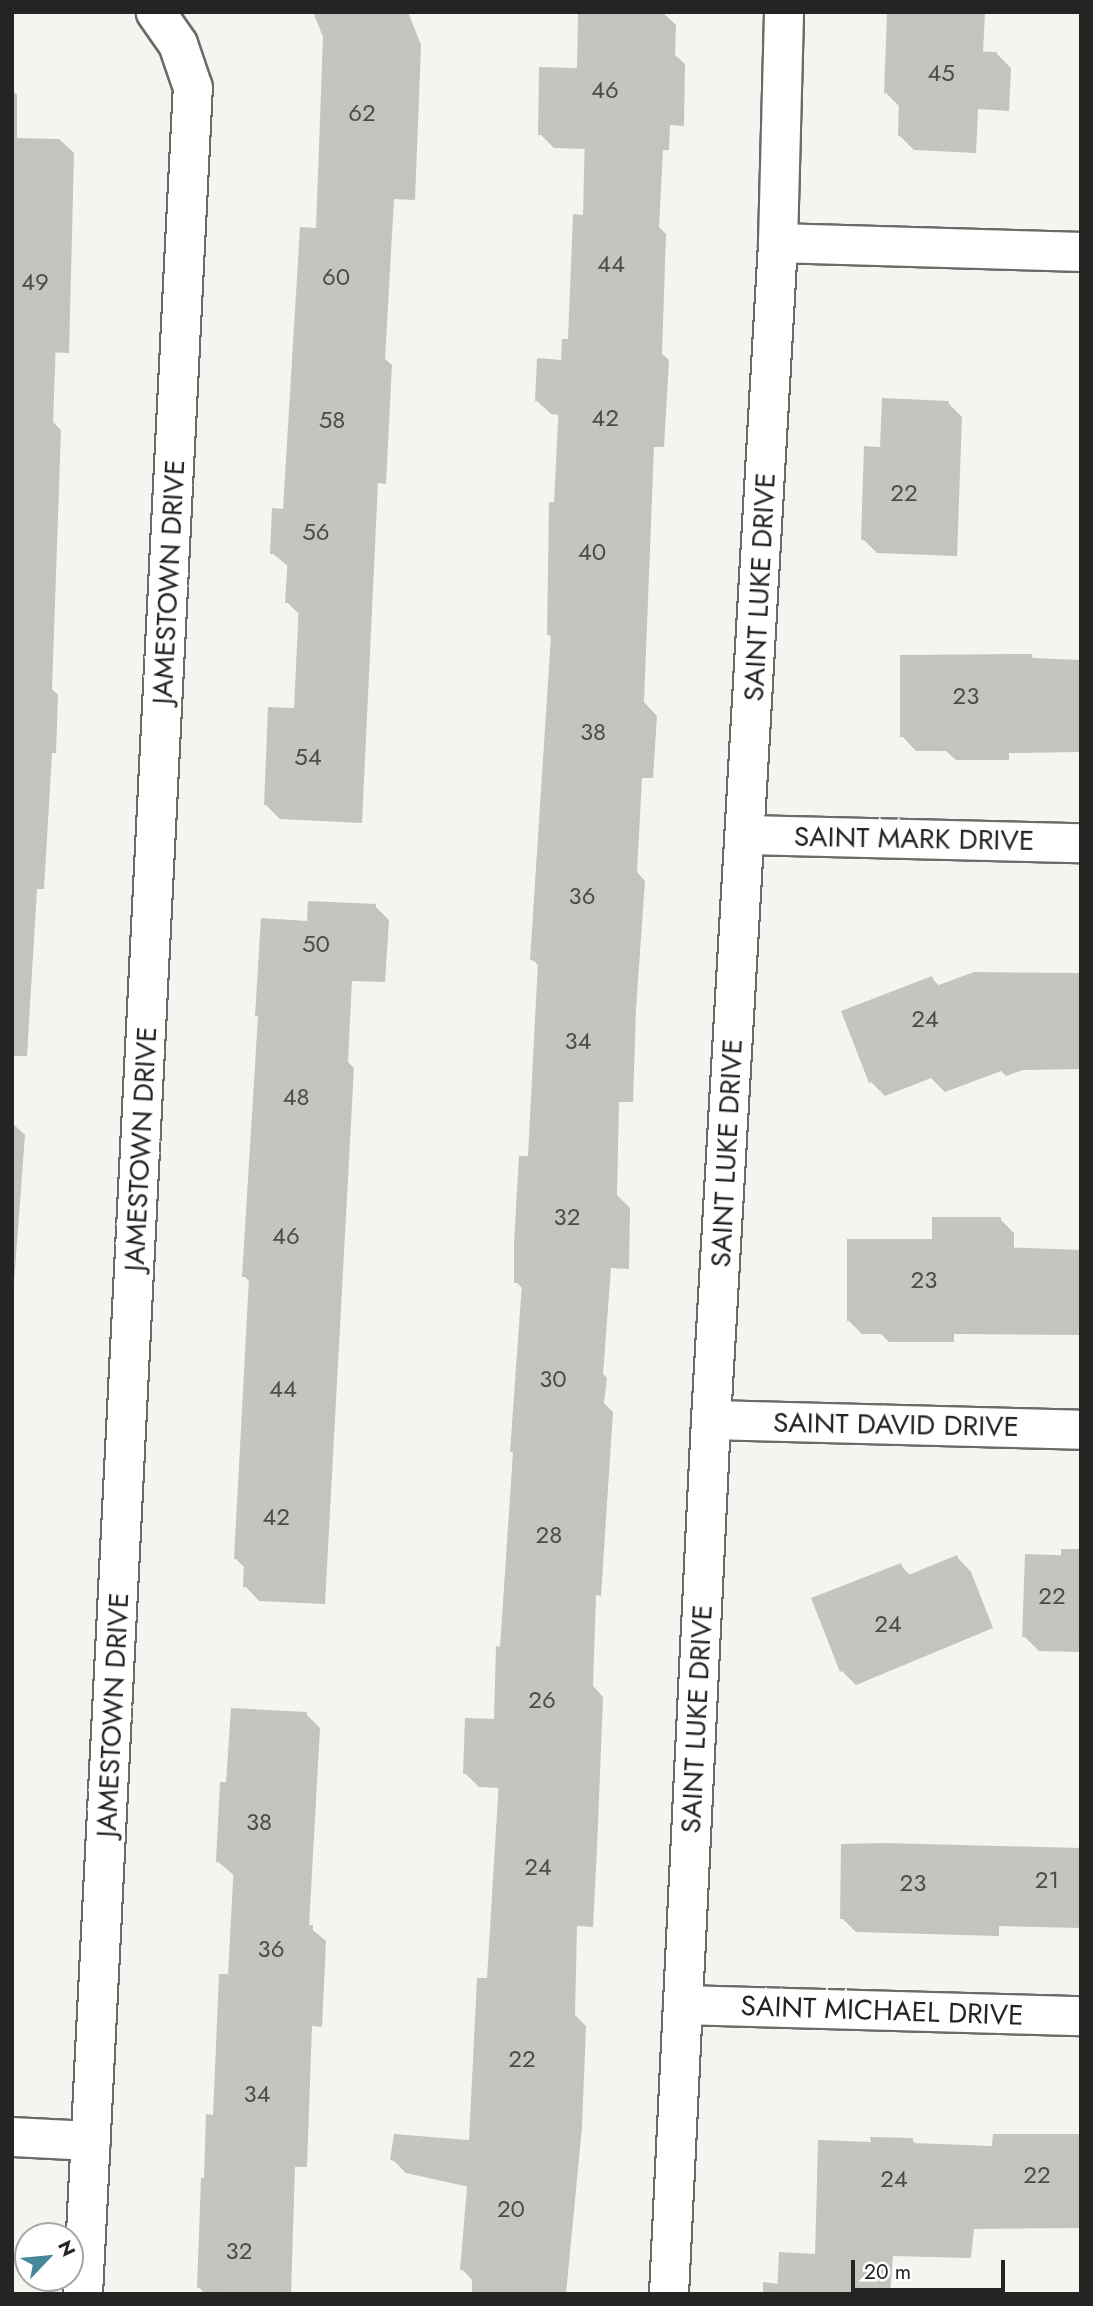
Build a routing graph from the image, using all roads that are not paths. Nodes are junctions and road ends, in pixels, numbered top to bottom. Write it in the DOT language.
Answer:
graph roads {
  1 [pos="156,12"];
  2 [pos="783,12"];
  3 [pos="778,243"];
  4 [pos="1081,252"];
  5 [pos="747,835"];
  6 [pos="1081,843"];
  7 [pos="711,1420"];
  8 [pos="1081,1430"];
  9 [pos="683,2005"];
  10 [pos="1081,2016"];
  11 [pos="12,2137"];
  12 [pos="91,2141"];
  13 [pos="83,2294"];
  14 [pos="668,2294"];
  1 -- 12 [label="street, JAMESTOWN DRIVE"];
  2 -- 3 [label="street, SAINT LUKE DRIVE"];
  3 -- 4 [label="street"];
  3 -- 5 [label="street, SAINT LUKE DRIVE"];
  5 -- 6 [label="street, SAINT MARK DRIVE"];
  5 -- 7 [label="street, SAINT LUKE DRIVE"];
  7 -- 8 [label="street, SAINT DAVID DRIVE"];
  7 -- 9 [label="street, SAINT LUKE DRIVE"];
  9 -- 10 [label="street, SAINT MICHAEL DRIVE"];
  9 -- 14 [label="street, SAINT LUKE DRIVE"];
  11 -- 12 [label="street"];
  12 -- 13 [label="street, JAMESTOWN DRIVE"];
}
